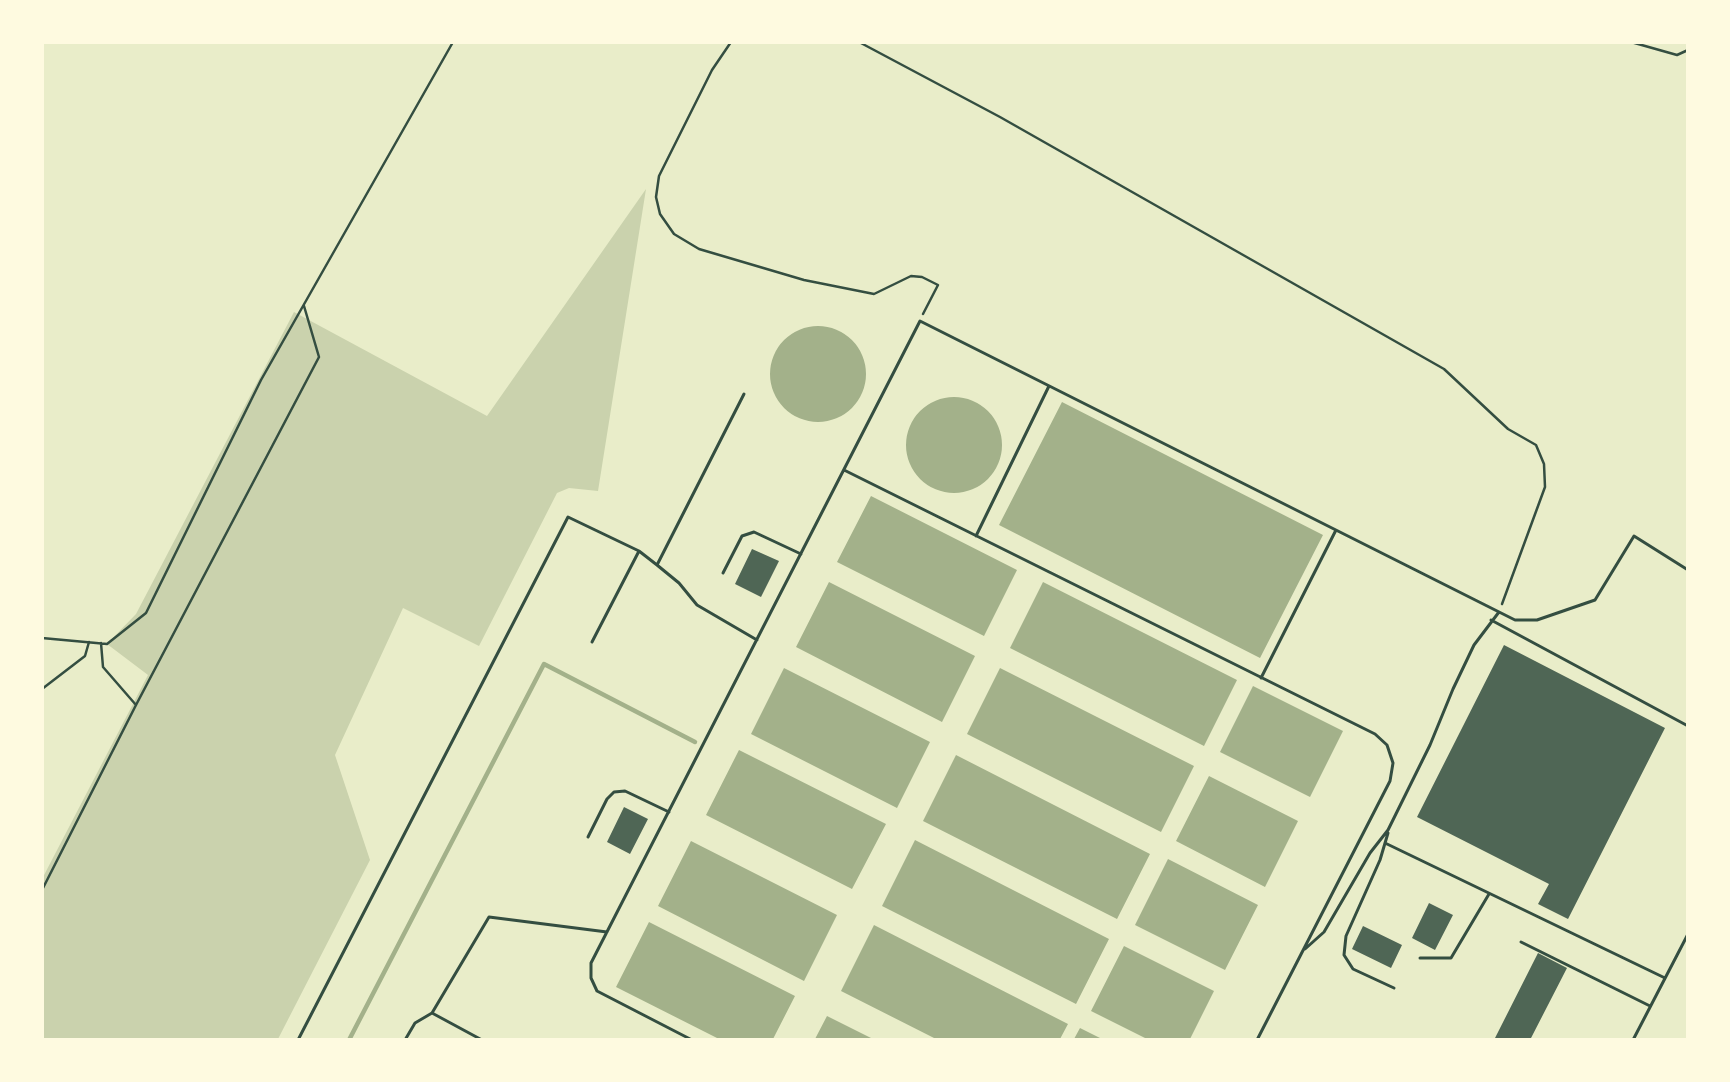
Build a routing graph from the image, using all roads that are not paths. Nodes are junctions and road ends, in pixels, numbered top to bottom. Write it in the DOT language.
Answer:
graph roads {
  1 [pos="1049,386"];
  2 [pos="744,394"];
  3 [pos="844,470"];
  4 [pos="1336,530"];
  5 [pos="976,536"];
  6 [pos="639,551"];
  7 [pos="801,554"];
  8 [pos="657,565"];
  9 [pos="1688,570"];
  10 [pos="723,573"];
  11 [pos="1498,612"];
  12 [pos="1491,620"];
  13 [pos="757,640"];
  14 [pos="592,642"];
  15 [pos="1262,678"];
  16 [pos="1688,726"];
  17 [pos="668,812"];
  18 [pos="1388,830"];
  19 [pos="588,837"];
  20 [pos="1385,843"];
  21 [pos="1489,894"];
  22 [pos="607,932"];
  23 [pos="1688,934"];
  24 [pos="1521,942"];
  25 [pos="1302,951"];
  26 [pos="1420,958"];
  27 [pos="1664,978"];
  28 [pos="1394,988"];
  29 [pos="1650,1006"];
  30 [pos="432,1013"];
  31 [pos="298,1039"];
  32 [pos="200,1040"];
  33 [pos="207,1040"];
  34 [pos="404,1040"];
  35 [pos="482,1040"];
  36 [pos="692,1040"];
  37 [pos="1257,1040"];
  38 [pos="1633,1040"];
  1 -- 3 [label="lane"];
  1 -- 4 [label="lane"];
  1 -- 5 [label="lane"];
  2 -- 8 [label="lane"];
  3 -- 5 [label="lane"];
  3 -- 7 [label="lane"];
  4 -- 11 [label="lane"];
  4 -- 15 [label="lane"];
  5 -- 15 [label="lane"];
  6 -- 8 [label="lane"];
  6 -- 14 [label="lane"];
  6 -- 31 [label="lane"];
  7 -- 10 [label="lane"];
  7 -- 13 [label="lane"];
  8 -- 13 [label="lane"];
  9 -- 11 [label="lane"];
  11 -- 12 [label="lane"];
  12 -- 16 [label="lane"];
  12 -- 18 [label="lane"];
  13 -- 17 [label="lane"];
  15 -- 25 [label="lane"];
  17 -- 19 [label="lane"];
  17 -- 22 [label="lane"];
  18 -- 20 [label="lane"];
  18 -- 25 [label="lane"];
  20 -- 21 [label="lane"];
  20 -- 28 [label="lane"];
  21 -- 26 [label="lane"];
  21 -- 27 [label="lane"];
  22 -- 30 [label="lane"];
  22 -- 36 [label="lane"];
  23 -- 27 [label="lane"];
  24 -- 29 [label="lane"];
  25 -- 37 [label="lane"];
  27 -- 29 [label="lane"];
  29 -- 38 [label="lane"];
  30 -- 34 [label="lane"];
  30 -- 35 [label="lane"];
  32 -- 33 [label="lane"];
}
